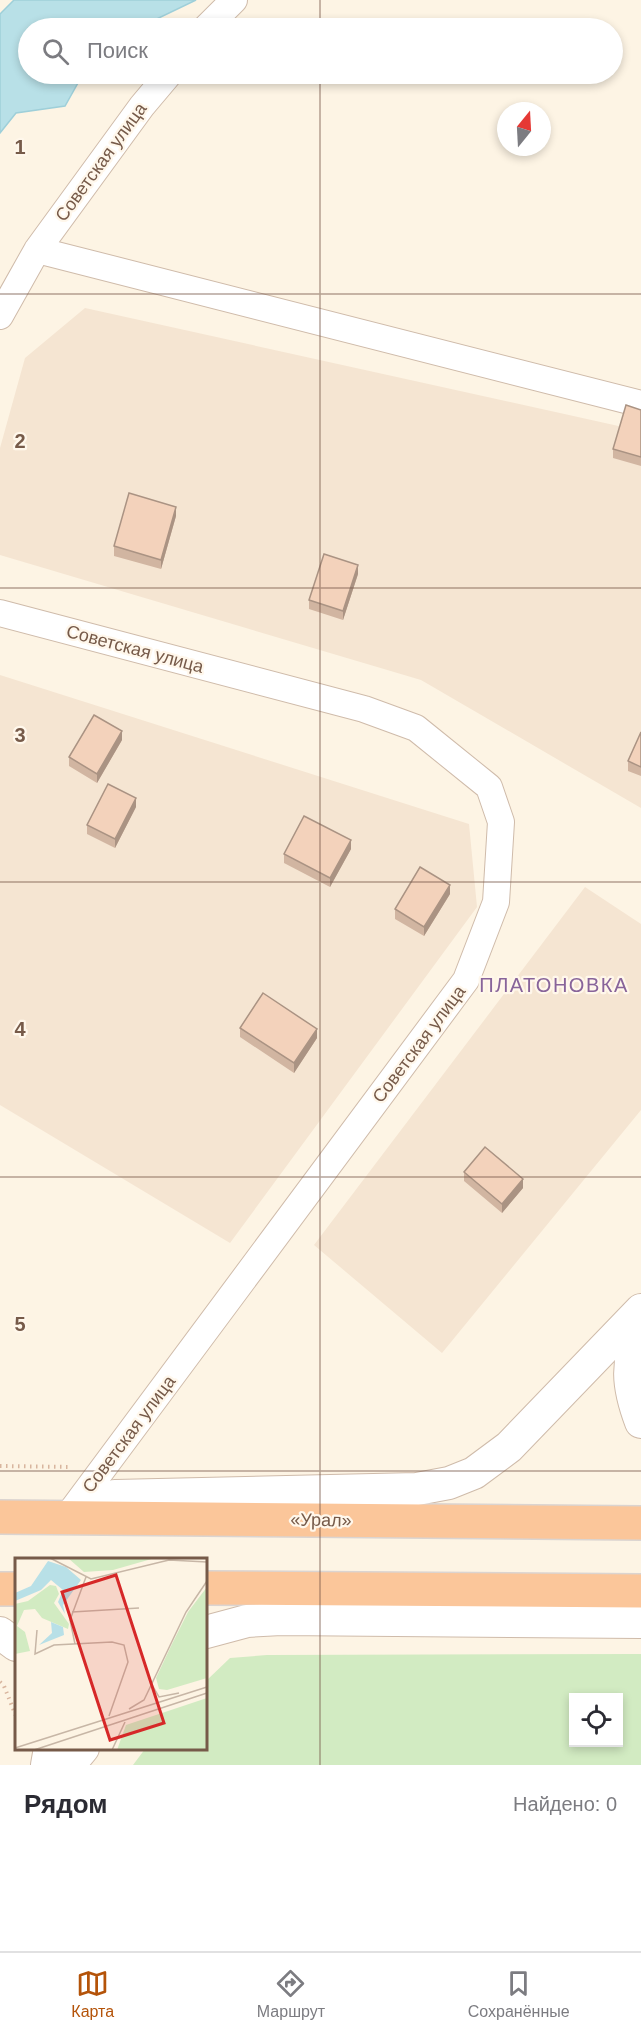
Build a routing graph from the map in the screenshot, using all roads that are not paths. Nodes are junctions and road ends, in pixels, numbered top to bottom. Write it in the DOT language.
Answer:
graph roads {
  1 [pos="234,0"];
  2 [pos="216,18"];
  3 [pos="160,84"];
  4 [pos="37,250"];
  5 [pos="0,316"];
  6 [pos="641,404"];
  7 [pos="0,613"];
  8 [pos="641,1310"];
  9 [pos="641,1327"];
  10 [pos="641,1422"];
  11 [pos="0,1517"];
  12 [pos="67,1517"];
  13 [pos="641,1523"];
  14 [pos="207,1588"];
  15 [pos="641,1591"];
  16 [pos="641,1622"];
  17 [pos="207,1632"];
  18 [pos="0,1634"];
  19 [pos="15,1644"];
  20 [pos="50,1750"];
  21 [pos="82,1750"];
  22 [pos="47,1765"];
  23 [pos="69,1765"];
  1 -- 2 [label="street"];
  3 -- 4 [label="street, Советская улица"];
  4 -- 5 [label="street, Советская улица"];
  4 -- 6 [label="street"];
  7 -- 12 [label="street, Советская улица"];
  8 -- 12 [label="street"];
  9 -- 10 [label="street"];
  11 -- 12 [label="highway, «Урал»"];
  12 -- 13 [label="highway, «Урал»"];
  14 -- 15 [label="highway"];
  16 -- 17 [label="street"];
  18 -- 19 [label="street"];
  20 -- 22 [label="street"];
  21 -- 23 [label="street"];
}
